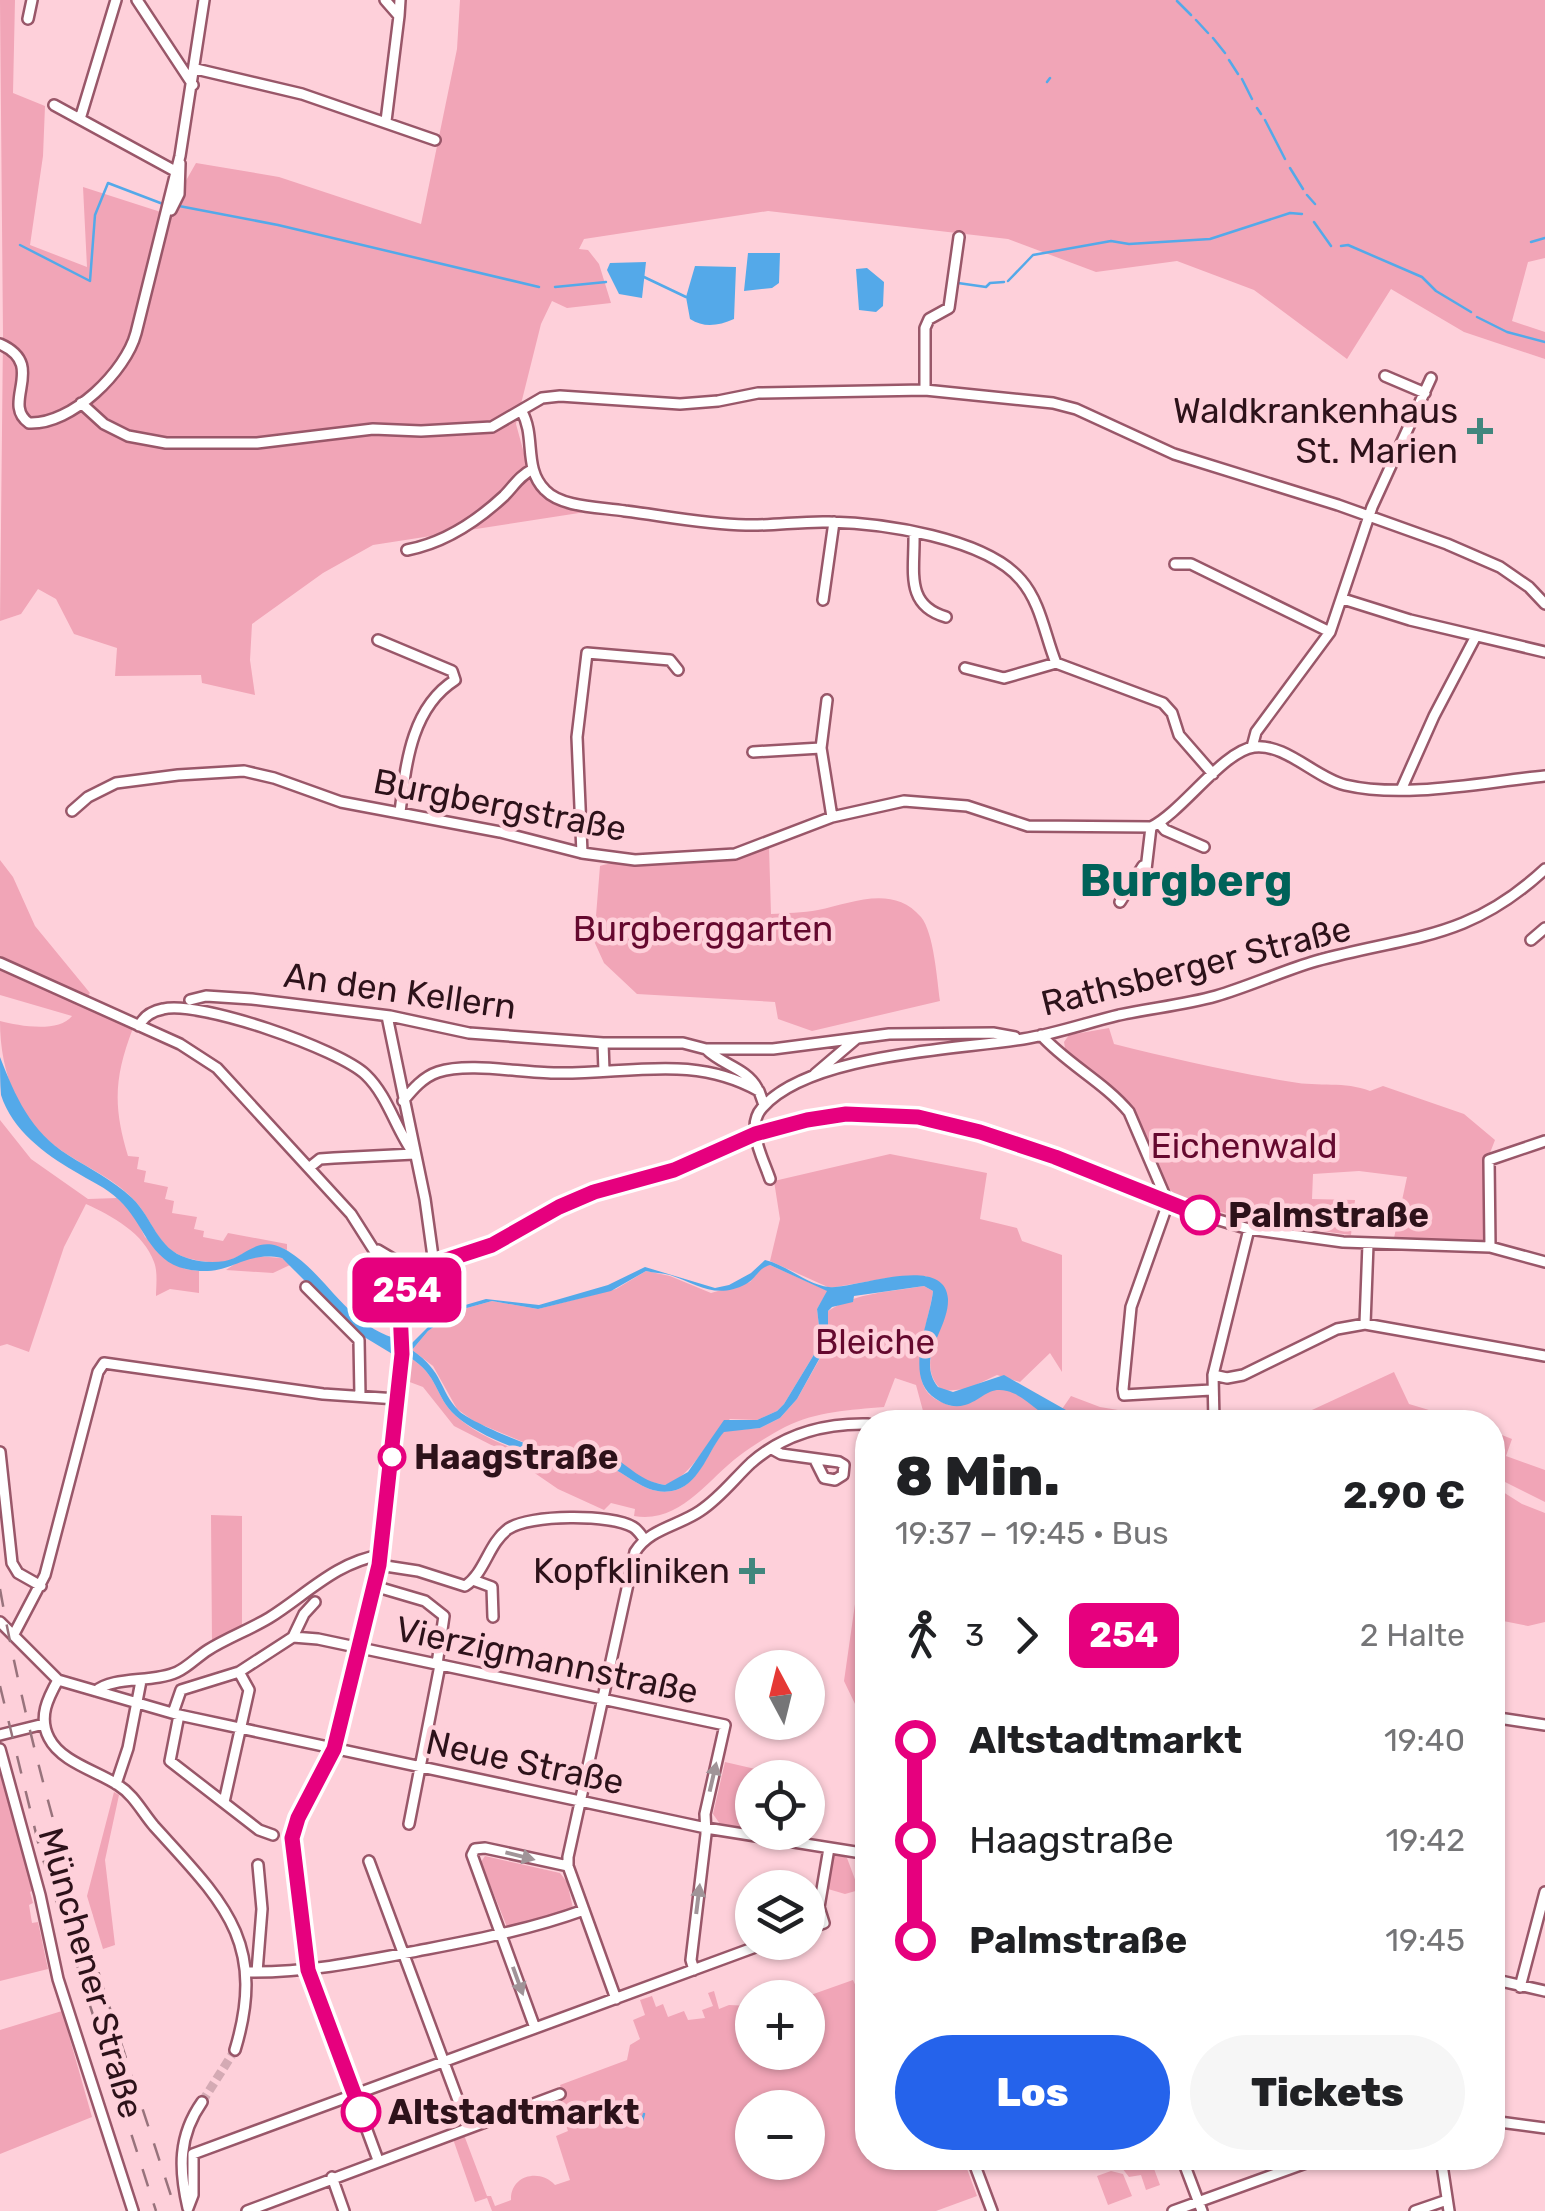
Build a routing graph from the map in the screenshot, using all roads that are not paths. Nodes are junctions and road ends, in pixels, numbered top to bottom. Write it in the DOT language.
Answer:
graph roads {
  1 [pos="32,0"];
  2 [pos="116,0"];
  3 [pos="137,0"];
  4 [pos="204,0"];
  5 [pos="385,0"];
  6 [pos="400,0"];
  7 [pos="399,16"];
  8 [pos="28,19"];
  9 [pos="196,68"];
  10 [pos="193,85"];
  11 [pos="54,105"];
  12 [pos="80,119"];
  13 [pos="386,122"];
  14 [pos="435,140"];
  15 [pos="180,156"];
  16 [pos="175,171"];
  17 [pos="165,222"];
  18 [pos="959,237"];
  19 [pos="0,344"];
  20 [pos="1386,376"];
  21 [pos="1431,378"];
  22 [pos="925,390"];
  23 [pos="1425,393"];
  24 [pos="81,403"];
  25 [pos="522,412"];
  26 [pos="532,469"];
  27 [pos="1370,516"];
  28 [pos="834,522"];
  29 [pos="914,534"];
  30 [pos="406,550"];
  31 [pos="1174,564"];
  32 [pos="1343,599"];
  33 [pos="823,600"];
  34 [pos="1545,604"];
  35 [pos="946,617"];
  36 [pos="1330,632"];
  37 [pos="1476,636"];
  38 [pos="378,640"];
  39 [pos="1545,652"];
  40 [pos="1056,663"];
  41 [pos="966,668"];
  42 [pos="678,670"];
  43 [pos="827,700"];
  44 [pos="1252,747"];
  45 [pos="821,748"];
  46 [pos="753,752"];
  47 [pos="1213,774"];
  48 [pos="1545,776"];
  49 [pos="1401,790"];
  50 [pos="72,812"];
  51 [pos="400,812"];
  52 [pos="832,817"];
  53 [pos="1155,825"];
  54 [pos="1204,847"];
  55 [pos="582,853"];
  56 [pos="1144,864"];
  57 [pos="1545,869"];
  58 [pos="1145,878"];
  59 [pos="1120,902"];
  60 [pos="1545,928"];
  61 [pos="1531,940"];
  62 [pos="0,963"];
  63 [pos="190,1000"];
  64 [pos="166,1007"];
  65 [pos="215,1014"];
  66 [pos="388,1016"];
  67 [pos="140,1026"];
  68 [pos="1040,1036"];
  69 [pos="860,1037"];
  70 [pos="1025,1038"];
  71 [pos="604,1043"];
  72 [pos="706,1050"];
  73 [pos="604,1071"];
  74 [pos="813,1076"];
  75 [pos="758,1090"];
  76 [pos="403,1101"];
  77 [pos="764,1105"];
  78 [pos="755,1134"];
  79 [pos="1545,1141"];
  80 [pos="414,1154"];
  81 [pos="310,1167"];
  82 [pos="770,1179"];
  83 [pos="1168,1203"];
  84 [pos="1249,1229"];
  85 [pos="372,1244"];
  86 [pos="1368,1244"];
  87 [pos="1490,1247"];
  88 [pos="1545,1262"];
  89 [pos="432,1264"];
  90 [pos="404,1266"];
  91 [pos="415,1274"];
  92 [pos="391,1277"];
  93 [pos="306,1286"];
  94 [pos="400,1310"];
  95 [pos="1365,1324"];
  96 [pos="1545,1356"];
  97 [pos="1213,1375"];
  98 [pos="1212,1390"];
  99 [pos="360,1396"];
  100 [pos="397,1398"];
  101 [pos="1213,1410"];
  102 [pos="855,1425"];
  103 [pos="784,1442"];
  104 [pos="772,1448"];
  105 [pos="0,1452"];
  106 [pos="789,1455"];
  107 [pos="815,1460"];
  108 [pos="644,1539"];
  109 [pos="380,1560"];
  110 [pos="473,1580"];
  111 [pos="40,1586"];
  112 [pos="374,1586"];
  113 [pos="314,1602"];
  114 [pos="493,1617"];
  115 [pos="0,1622"];
  116 [pos="14,1634"];
  117 [pos="293,1637"];
  118 [pos="358,1648"];
  119 [pos="438,1665"];
  120 [pos="239,1672"];
  121 [pos="58,1680"];
  122 [pos="141,1681"];
  123 [pos="96,1691"];
  124 [pos="602,1699"];
  125 [pos="137,1702"];
  126 [pos="176,1714"];
  127 [pos="1505,1719"];
  128 [pos="44,1724"];
  129 [pos="1545,1725"];
  130 [pos="241,1729"];
  131 [pos="0,1734"];
  132 [pos="0,1749"];
  133 [pos="334,1749"];
  134 [pos="418,1767"];
  135 [pos="116,1784"];
  136 [pos="224,1802"];
  137 [pos="580,1802"];
  138 [pos="410,1824"];
  139 [pos="706,1828"];
  140 [pos="273,1835"];
  141 [pos="829,1848"];
  142 [pos="855,1852"];
  143 [pos="369,1862"];
  144 [pos="258,1865"];
  145 [pos="568,1866"];
  146 [pos="825,1870"];
  147 [pos="1545,1892"];
  148 [pos="584,1910"];
  149 [pos="500,1936"];
  150 [pos="403,1954"];
  151 [pos="735,1955"];
  152 [pos="308,1970"];
  153 [pos="694,1970"];
  154 [pos="252,1972"];
  155 [pos="1505,1982"];
  156 [pos="1520,1986"];
  157 [pos="1545,1992"];
  158 [pos="616,1999"];
  159 [pos="535,2028"];
  160 [pos="235,2050"];
  161 [pos="444,2062"];
  162 [pos="560,2094"];
  163 [pos="354,2096"];
  164 [pos="202,2102"];
  165 [pos="1505,2123"];
  166 [pos="468,2127"];
  167 [pos="1545,2128"];
  168 [pos="378,2160"];
  169 [pos="977,2170"];
  170 [pos="1187,2170"];
  171 [pos="1290,2170"];
  172 [pos="1442,2170"];
  173 [pos="332,2177"];
  174 [pos="1448,2205"];
  175 [pos="1201,2206"];
  176 [pos="188,2209"];
  177 [pos="246,2210"];
  178 [pos="132,2211"];
  179 [pos="344,2211"];
  180 [pos="992,2211"];
  181 [pos="1173,2211"];
  182 [pos="1415,2211"];
  1 -- 8 [label="street"];
  2 -- 12 [label="street"];
  3 -- 10 [label="street"];
  4 -- 9 [label="street"];
  5 -- 7 [label="street"];
  6 -- 7 [label="street"];
  7 -- 13 [label="street"];
  9 -- 10 [label="street"];
  9 -- 13 [label="street"];
  10 -- 15 [label="street"];
  11 -- 12 [label="street"];
  12 -- 16 [label="street"];
  13 -- 14 [label="street"];
  15 -- 16 [label="street"];
  15 -- 17 [label="street"];
  16 -- 17 [label="street"];
  17 -- 24 [label="street"];
  18 -- 22 [label="street"];
  19 -- 24 [label="street"];
  20 -- 23 [label="street"];
  21 -- 23 [label="street"];
  22 -- 25 [label="street"];
  22 -- 27 [label="street"];
  23 -- 27 [label="street"];
  24 -- 25 [label="street"];
  25 -- 26 [label="street"];
  26 -- 28 [label="street"];
  26 -- 30 [label="street"];
  27 -- 32 [label="street"];
  27 -- 34 [label="street"];
  28 -- 29 [label="street"];
  28 -- 33 [label="street"];
  29 -- 35 [label="street"];
  29 -- 40 [label="street"];
  31 -- 36 [label="street"];
  32 -- 36 [label="street"];
  32 -- 37 [label="street"];
  36 -- 44 [label="street"];
  37 -- 39 [label="street"];
  37 -- 49 [label="street"];
  38 -- 51 [label="street"];
  40 -- 41 [label="street"];
  40 -- 47 [label="street"];
  42 -- 55 [label="street"];
  43 -- 45 [label="street"];
  44 -- 47 [label="street"];
  44 -- 49 [label="street"];
  45 -- 46 [label="street"];
  45 -- 52 [label="street"];
  47 -- 53 [label="street"];
  48 -- 49 [label="street"];
  50 -- 51 [label="street, Burgbergstraße"];
  51 -- 55 [label="street, Burgbergstraße"];
  52 -- 53 [label="street, Burgbergstraße"];
  52 -- 55 [label="street, Burgbergstraße"];
  53 -- 54 [label="street, Burgbergstraße"];
  53 -- 56 [label="street"];
  56 -- 58 [label="street"];
  56 -- 59 [label="street"];
  57 -- 68 [label="street, Rathsberger Straße"];
  60 -- 61 [label="street"];
  62 -- 67 [label="street"];
  63 -- 64 [label="street, An den Kellern"];
  63 -- 65 [label="street"];
  63 -- 66 [label="street, An den Kellern"];
  64 -- 65 [label="street"];
  64 -- 67 [label="street, An den Kellern"];
  65 -- 80 [label="street"];
  66 -- 71 [label="street, An den Kellern"];
  66 -- 76 [label="street"];
  67 -- 81 [label="street"];
  68 -- 70 [label="street, Rathsberger Straße"];
  68 -- 83 [label="street"];
  69 -- 70 [label="street, An den Kellern"];
  69 -- 72 [label="street, An den Kellern"];
  69 -- 74 [label="street"];
  70 -- 74 [label="street, Rathsberger Straße"];
  71 -- 72 [label="street, An den Kellern"];
  71 -- 73 [label="street"];
  72 -- 75 [label="street, An den Kellern"];
  73 -- 75 [label="street"];
  73 -- 76 [label="street"];
  74 -- 77 [label="street, Rathsberger Straße"];
  75 -- 77 [label="street"];
  76 -- 80 [label="street"];
  77 -- 78 [label="street"];
  78 -- 82 [label="street"];
  78 -- 83 [label="street"];
  78 -- 89 [label="street"];
  79 -- 87 [label="street"];
  80 -- 81 [label="street"];
  80 -- 89 [label="street"];
  81 -- 85 [label="street"];
  83 -- 84 [label="street"];
  83 -- 98 [label="street"];
  84 -- 86 [label="street"];
  84 -- 97 [label="street"];
  85 -- 90 [label="street"];
  85 -- 92 [label="street"];
  86 -- 87 [label="street"];
  86 -- 95 [label="street"];
  87 -- 88 [label="street"];
  89 -- 90 [label="street"];
  89 -- 91 [label="street"];
  90 -- 92 [label="street"];
  91 -- 92 [label="street"];
  91 -- 94 [label="street"];
  92 -- 94 [label="street"];
  93 -- 99 [label="street"];
  94 -- 100 [label="street"];
  95 -- 96 [label="street"];
  95 -- 97 [label="street"];
  97 -- 98 [label="street"];
  98 -- 101 [label="street"];
  99 -- 100 [label="street"];
  99 -- 111 [label="street"];
  100 -- 109 [label="street"];
  102 -- 103 [label="street"];
  103 -- 104 [label="street"];
  103 -- 106 [label="street"];
  104 -- 106 [label="street"];
  104 -- 108 [label="street"];
  105 -- 111 [label="street"];
  106 -- 107 [label="street"];
  108 -- 110 [label="street"];
  108 -- 124 [label="street"];
  109 -- 110 [label="street"];
  109 -- 112 [label="street"];
  109 -- 122 [label="street"];
  110 -- 114 [label="street"];
  111 -- 116 [label="street"];
  112 -- 118 [label="street"];
  112 -- 119 [label="street"];
  113 -- 117 [label="street"];
  115 -- 116 [label="street"];
  116 -- 121 [label="street"];
  117 -- 118 [label="street, Vierzigmannstraße"];
  117 -- 120 [label="street"];
  118 -- 119 [label="street, Vierzigmannstraße"];
  118 -- 133 [label="street"];
  119 -- 124 [label="street, Vierzigmannstraße"];
  119 -- 134 [label="street"];
  120 -- 126 [label="street"];
  120 -- 130 [label="street"];
  121 -- 123 [label="street, Neue Straße"];
  121 -- 128 [label="street"];
  122 -- 123 [label="street"];
  122 -- 125 [label="street"];
  123 -- 125 [label="street, Neue Straße"];
  124 -- 137 [label="street"];
  139 -- 124 [label="street, Vierzigmannstraße, one-way"];
  125 -- 126 [label="street, Neue Straße"];
  125 -- 135 [label="street"];
  126 -- 130 [label="street, Neue Straße"];
  126 -- 136 [label="street"];
  127 -- 129 [label="street"];
  128 -- 131 [label="street"];
  128 -- 135 [label="street"];
  130 -- 133 [label="street, Neue Straße"];
  130 -- 136 [label="street"];
  132 -- 178 [label="street, Münchener Straße"];
  133 -- 134 [label="street, Neue Straße"];
  133 -- 152 [label="street"];
  134 -- 137 [label="street, Neue Straße"];
  134 -- 138 [label="street"];
  135 -- 154 [label="street"];
  136 -- 140 [label="street"];
  137 -- 139 [label="street, Neue Straße"];
  137 -- 145 [label="street"];
  139 -- 141 [label="street, Neue Straße"];
  153 -- 139 [label="street, one-way"];
  141 -- 142 [label="street, Neue Straße"];
  141 -- 146 [label="street"];
  143 -- 150 [label="street"];
  144 -- 154 [label="street"];
  145 -- 148 [label="street"];
  149 -- 145 [label="street, one-way"];
  147 -- 156 [label="street"];
  148 -- 149 [label="street"];
  148 -- 158 [label="street"];
  149 -- 150 [label="street"];
  149 -- 159 [label="street, one-way"];
  150 -- 152 [label="street"];
  150 -- 161 [label="street"];
  151 -- 153 [label="street"];
  152 -- 154 [label="street"];
  152 -- 163 [label="street"];
  153 -- 158 [label="street"];
  154 -- 160 [label="street"];
  155 -- 156 [label="street"];
  156 -- 157 [label="street"];
  158 -- 159 [label="street"];
  159 -- 161 [label="street"];
  161 -- 163 [label="street"];
  161 -- 166 [label="street"];
  162 -- 166 [label="street"];
  163 -- 168 [label="street"];
  163 -- 176 [label="street"];
  164 -- 176 [label="street"];
  165 -- 167 [label="street"];
  166 -- 168 [label="street"];
  168 -- 173 [label="street"];
  169 -- 180 [label="street"];
  170 -- 175 [label="street"];
  171 -- 175 [label="street"];
  172 -- 174 [label="street"];
  173 -- 177 [label="street"];
  173 -- 179 [label="street"];
  174 -- 182 [label="street"];
  175 -- 181 [label="street"];
}
